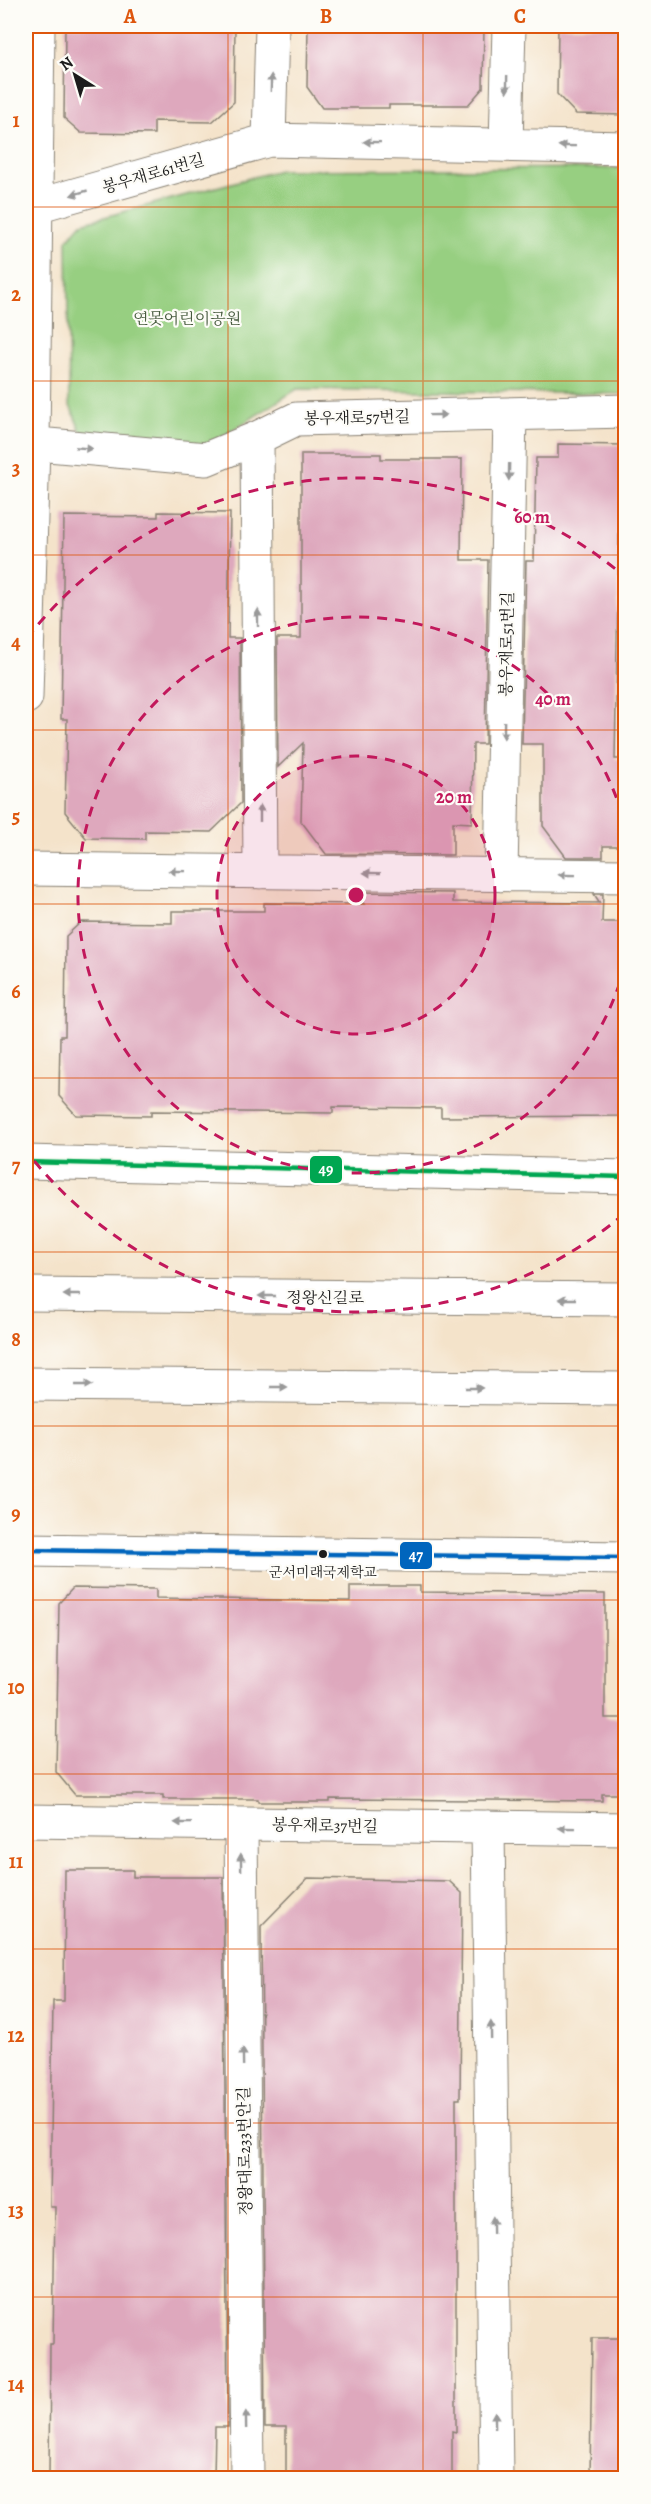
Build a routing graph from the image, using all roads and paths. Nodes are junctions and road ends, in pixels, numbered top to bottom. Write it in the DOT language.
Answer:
graph roads {
  1 [pos="38,26"];
  2 [pos="272,26"];
  3 [pos="508,26"];
  4 [pos="269,140"];
  5 [pos="506,145"];
  6 [pos="626,148"];
  7 [pos="31,206"];
  8 [pos="626,411"];
  9 [pos="510,414"];
  10 [pos="257,438"];
  11 [pos="29,444"];
  12 [pos="26,697"];
  13 [pos="26,869"];
  14 [pos="260,872"];
  15 [pos="501,874"];
  16 [pos="626,876"];
  17 [pos="26,1149"];
  18 [pos="26,1162"];
  19 [pos="626,1178"];
  20 [pos="26,1294"];
  21 [pos="626,1299"];
  22 [pos="26,1384"];
  23 [pos="626,1389"];
  24 [pos="26,1550"];
  25 [pos="626,1558"];
  26 [pos="26,1821"];
  27 [pos="241,1824"];
  28 [pos="488,1827"];
  29 [pos="626,1829"];
  30 [pos="247,2478"];
  31 [pos="496,2478"];
  1 -- 7 [label="street"];
  4 -- 2 [label="street, one-way"];
  3 -- 5 [label="street, one-way"];
  5 -- 4 [label="street, 봉우재로61번길, one-way"];
  4 -- 7 [label="street, 봉우재로61번길, one-way"];
  6 -- 5 [label="street, 봉우재로61번길, one-way"];
  7 -- 11 [label="street"];
  8 -- 9 [label="street, 봉우재로57번길"];
  10 -- 9 [label="street, 봉우재로57번길, one-way"];
  9 -- 15 [label="street, 봉우재로51번길, one-way"];
  11 -- 10 [label="street, 봉우재로57번길, one-way"];
  14 -- 10 [label="street, one-way"];
  11 -- 12 [label="street"];
  14 -- 13 [label="street, one-way"];
  15 -- 14 [label="street, one-way"];
  16 -- 15 [label="street, one-way"];
  17 -- 18 [label="street"];
  18 -- 19 [label="street"];
  21 -- 20 [label="street, 정왕신길로, one-way"];
  22 -- 23 [label="street, one-way"];
  24 -- 25 [label="street"];
  27 -- 26 [label="street, 봉우재로37번길, one-way"];
  27 -- 28 [label="street, 봉우재로37번길"];
  30 -- 27 [label="street, 정왕대로233번안길, one-way"];
  29 -- 28 [label="street, 봉우재로37번길, one-way"];
  31 -- 28 [label="street, one-way"];
}
